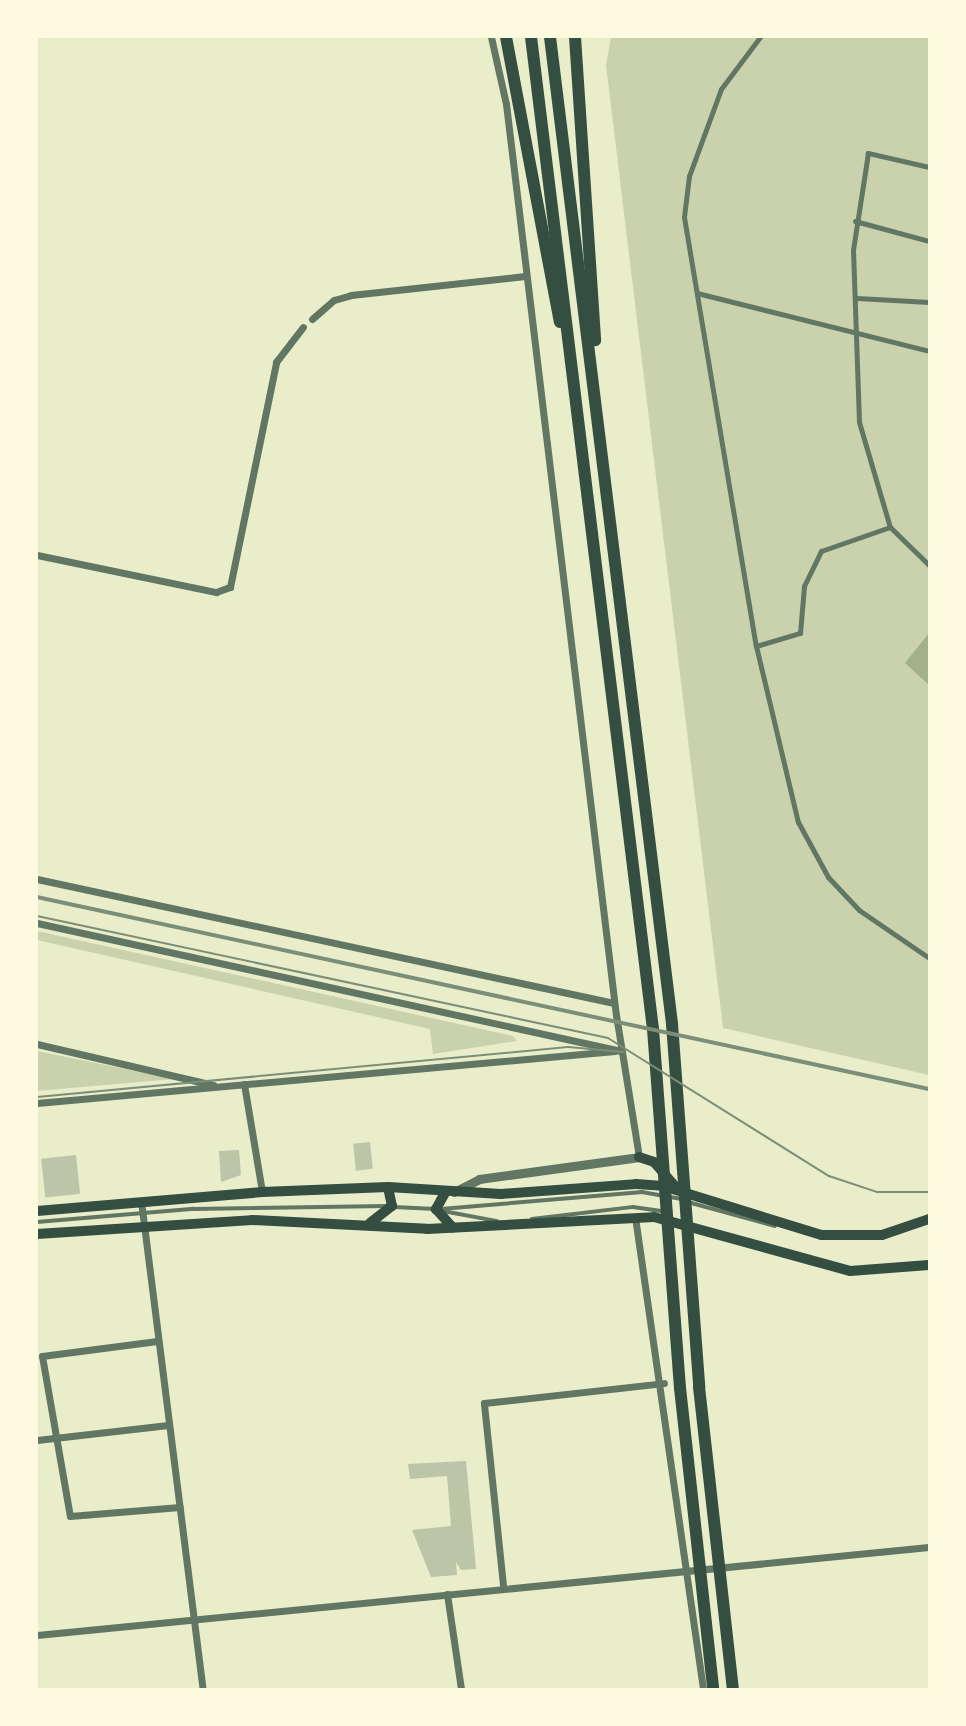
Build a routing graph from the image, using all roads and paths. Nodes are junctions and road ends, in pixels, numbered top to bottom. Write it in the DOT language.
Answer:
graph roads {
  1 [pos="491,37"];
  2 [pos="506,37"];
  3 [pos="531,37"];
  4 [pos="550,37"];
  5 [pos="575,37"];
  6 [pos="760,37"];
  7 [pos="929,167"];
  8 [pos="855,221"];
  9 [pos="929,241"];
  10 [pos="525,276"];
  11 [pos="697,293"];
  12 [pos="858,298"];
  13 [pos="929,302"];
  14 [pos="312,318"];
  15 [pos="303,327"];
  16 [pos="859,336"];
  17 [pos="929,351"];
  18 [pos="575,396"];
  19 [pos="594,400"];
  20 [pos="890,527"];
  21 [pos="37,555"];
  22 [pos="929,565"];
  23 [pos="756,646"];
  24 [pos="37,880"];
  25 [pos="37,923"];
  26 [pos="929,958"];
  27 [pos="614,1003"];
  28 [pos="37,1044"];
  29 [pos="621,1051"];
  30 [pos="244,1084"];
  31 [pos="218,1086"];
  32 [pos="37,1103"];
  33 [pos="639,1157"];
  34 [pos="388,1187"];
  35 [pos="678,1190"];
  36 [pos="262,1192"];
  37 [pos="450,1192"];
  38 [pos="141,1201"];
  39 [pos="392,1206"];
  40 [pos="436,1209"];
  41 [pos="37,1211"];
  42 [pos="142,1213"];
  43 [pos="635,1217"];
  44 [pos="929,1219"];
  45 [pos="37,1222"];
  46 [pos="509,1223"];
  47 [pos="143,1224"];
  48 [pos="356,1225"];
  49 [pos="455,1228"];
  50 [pos="786,1228"];
  51 [pos="37,1234"];
  52 [pos="753,1246"];
  53 [pos="929,1265"];
  54 [pos="157,1341"];
  55 [pos="664,1383"];
  56 [pos="168,1425"];
  57 [pos="57,1437"];
  58 [pos="37,1440"];
  59 [pos="180,1507"];
  60 [pos="929,1546"];
  61 [pos="687,1569"];
  62 [pos="503,1585"];
  63 [pos="447,1594"];
  64 [pos="193,1618"];
  65 [pos="37,1635"];
  66 [pos="203,1689"];
  67 [pos="461,1689"];
  68 [pos="703,1689"];
  69 [pos="713,1689"];
  70 [pos="733,1689"];
  1 -- 10 [label="street"];
  2 -- 18 [label="highway"];
  3 -- 18 [label="highway"];
  4 -- 19 [label="highway"];
  5 -- 19 [label="highway"];
  6 -- 11 [label="street"];
  7 -- 8 [label="street"];
  8 -- 9 [label="street"];
  8 -- 12 [label="street"];
  10 -- 14 [label="street"];
  10 -- 27 [label="street"];
  11 -- 16 [label="street"];
  11 -- 23 [label="street"];
  12 -- 13 [label="street"];
  12 -- 16 [label="street"];
  15 -- 21 [label="street"];
  16 -- 17 [label="street"];
  16 -- 20 [label="street"];
  18 -- 69 [label="highway"];
  19 -- 70 [label="highway"];
  20 -- 22 [label="street"];
  20 -- 23 [label="street"];
  23 -- 26 [label="street"];
  24 -- 27 [label="street"];
  25 -- 29 [label="street"];
  27 -- 29 [label="street"];
  28 -- 31 [label="street"];
  29 -- 30 [label="street"];
  29 -- 33 [label="street"];
  30 -- 31 [label="street"];
  30 -- 36 [label="street"];
  31 -- 32 [label="street"];
  33 -- 35 [label="main road"];
  33 -- 37 [label="street"];
  34 -- 36 [label="main road"];
  34 -- 37 [label="main road"];
  34 -- 39 [label="main road"];
  35 -- 37 [label="main road"];
  35 -- 50 [label="main road"];
  36 -- 38 [label="main road"];
  37 -- 40 [label="main road"];
  38 -- 41 [label="main road"];
  38 -- 42 [label="street"];
  39 -- 40 [label="lane"];
  39 -- 42 [label="lane"];
  39 -- 48 [label="main road"];
  40 -- 46 [label="lane"];
  40 -- 49 [label="main road"];
  40 -- 50 [label="lane"];
  42 -- 45 [label="lane"];
  42 -- 47 [label="street"];
  43 -- 46 [label="main road"];
  43 -- 52 [label="main road"];
  43 -- 55 [label="street"];
  44 -- 50 [label="main road"];
  46 -- 49 [label="main road"];
  46 -- 52 [label="lane"];
  47 -- 48 [label="main road"];
  47 -- 51 [label="main road"];
  47 -- 54 [label="street"];
  48 -- 49 [label="main road"];
  52 -- 53 [label="main road"];
  54 -- 56 [label="street"];
  54 -- 57 [label="street"];
  55 -- 61 [label="street"];
  55 -- 62 [label="street"];
  56 -- 57 [label="street"];
  56 -- 59 [label="street"];
  57 -- 58 [label="street"];
  57 -- 59 [label="street"];
  59 -- 64 [label="street"];
  60 -- 61 [label="street"];
  61 -- 62 [label="street"];
  61 -- 68 [label="street"];
  62 -- 63 [label="street"];
  63 -- 64 [label="street"];
  63 -- 67 [label="street"];
  64 -- 65 [label="street"];
  64 -- 66 [label="street"];
}
